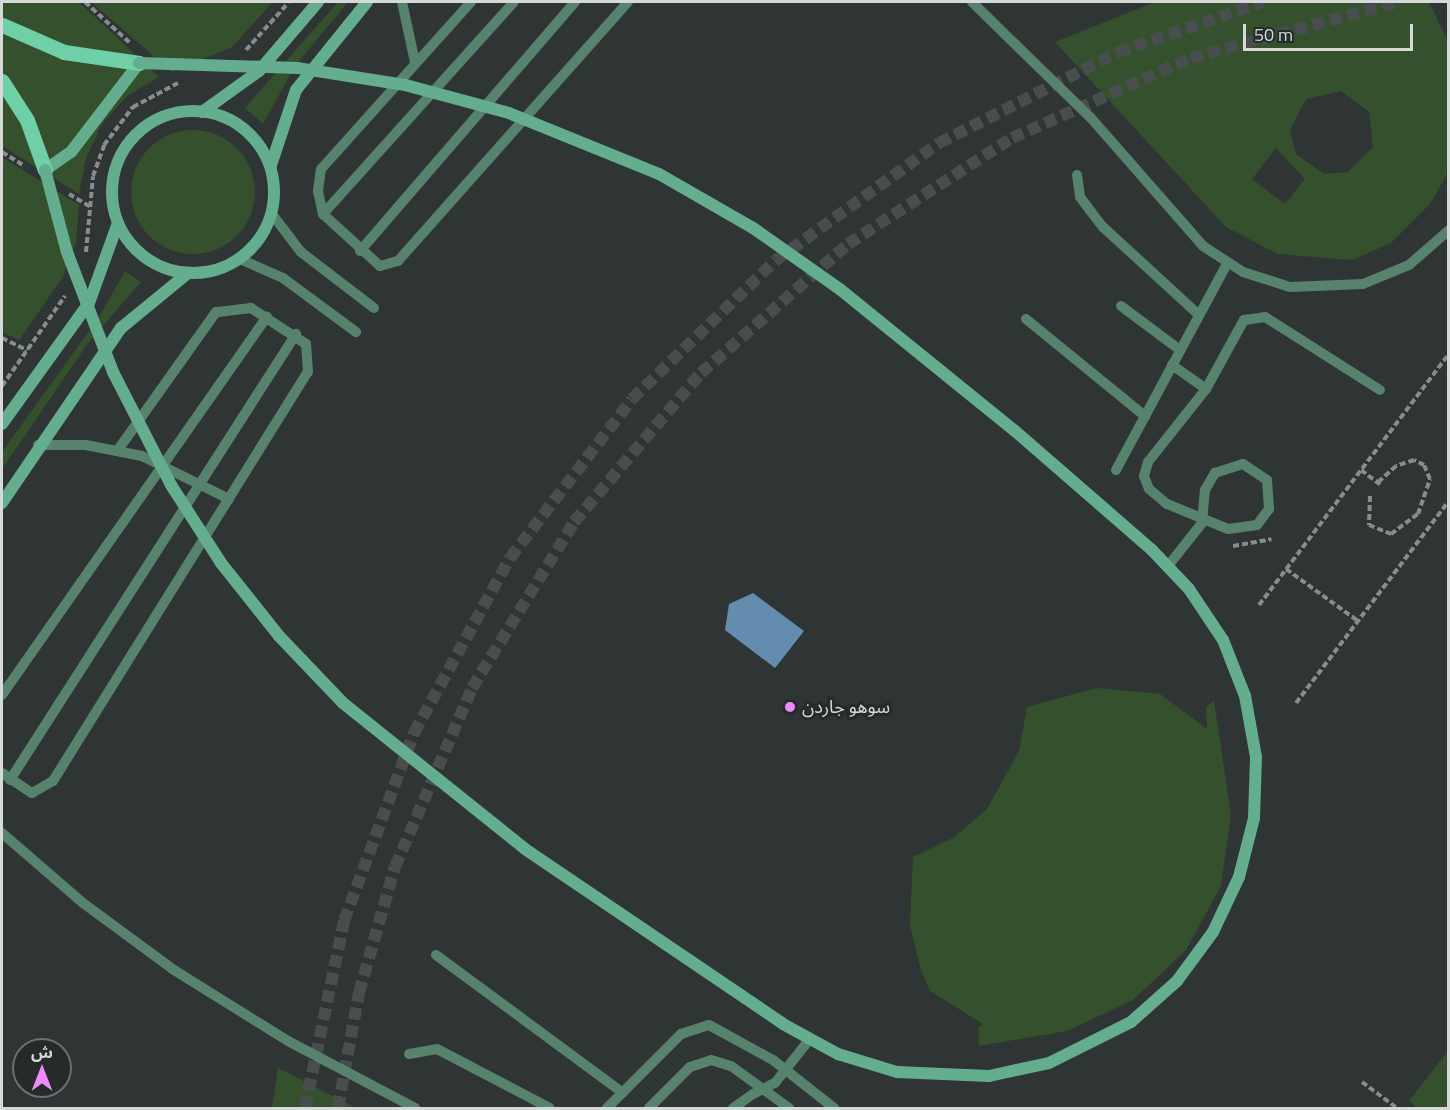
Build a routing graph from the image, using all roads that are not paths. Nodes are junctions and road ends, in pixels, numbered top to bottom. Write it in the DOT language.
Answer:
graph roads {
  1 [pos="318,2"];
  2 [pos="367,2"];
  3 [pos="402,2"];
  4 [pos="471,2"];
  5 [pos="514,2"];
  6 [pos="575,2"];
  7 [pos="628,2"];
  8 [pos="972,2"];
  9 [pos="2,26"];
  10 [pos="415,62"];
  11 [pos="139,63"];
  12 [pos="2,81"];
  13 [pos="202,111"];
  14 [pos="271,166"];
  15 [pos="45,170"];
  16 [pos="1077,175"];
  17 [pos="272,214"];
  18 [pos="323,214"];
  19 [pos="118,223"];
  20 [pos="1449,231"];
  21 [pos="360,251"];
  22 [pos="240,259"];
  23 [pos="1227,264"];
  24 [pos="188,273"];
  25 [pos="1121,306"];
  26 [pos="374,308"];
  27 [pos="1199,315"];
  28 [pos="267,317"];
  29 [pos="1026,319"];
  30 [pos="356,332"];
  31 [pos="296,334"];
  32 [pos="1180,350"];
  33 [pos="1172,366"];
  34 [pos="1206,389"];
  35 [pos="1380,390"];
  36 [pos="1145,416"];
  37 [pos="2,424"];
  38 [pos="38,445"];
  39 [pos="118,450"];
  40 [pos="165,464"];
  41 [pos="1116,470"];
  42 [pos="201,482"];
  43 [pos="229,499"];
  44 [pos="2,503"];
  45 [pos="1168,566"];
  46 [pos="2,695"];
  47 [pos="6,777"];
  48 [pos="2,833"];
  49 [pos="436,955"];
  50 [pos="809,1040"];
  51 [pos="409,1054"];
  52 [pos="623,1093"];
  53 [pos="415,1108"];
  54 [pos="550,1108"];
  55 [pos="607,1108"];
  56 [pos="649,1108"];
  57 [pos="733,1108"];
  58 [pos="789,1108"];
  59 [pos="834,1108"];
  1 -- 13 [label="main road"];
  2 -- 14 [label="main road"];
  3 -- 10 [label="lane"];
  4 -- 10 [label="lane"];
  5 -- 18 [label="lane"];
  6 -- 21 [label="lane"];
  7 -- 21 [label="lane"];
  8 -- 23 [label="lane"];
  9 -- 11 [label="main road"];
  10 -- 18 [label="lane"];
  11 -- 15 [label="main road"];
  11 -- 45 [label="main road, bridge"];
  12 -- 15 [label="main road"];
  13 -- 14 [label="main road"];
  13 -- 19 [label="main road"];
  14 -- 17 [label="main road"];
  15 -- 50 [label="main road, bridge"];
  16 -- 27 [label="lane"];
  17 -- 22 [label="main road"];
  17 -- 26 [label="lane"];
  18 -- 21 [label="lane"];
  19 -- 24 [label="main road"];
  19 -- 37 [label="main road"];
  20 -- 23 [label="lane"];
  22 -- 24 [label="main road"];
  22 -- 30 [label="lane"];
  23 -- 27 [label="lane"];
  24 -- 38 [label="main road"];
  25 -- 32 [label="lane"];
  27 -- 32 [label="lane"];
  28 -- 31 [label="lane"];
  28 -- 39 [label="lane"];
  28 -- 40 [label="lane"];
  29 -- 36 [label="lane"];
  31 -- 42 [label="lane"];
  31 -- 43 [label="lane"];
  32 -- 33 [label="lane"];
  33 -- 34 [label="lane"];
  33 -- 36 [label="lane"];
  34 -- 35 [label="lane"];
  34 -- 45 [label="lane, bridge"];
  36 -- 41 [label="lane"];
  38 -- 39 [label="lane"];
  38 -- 44 [label="main road"];
  39 -- 40 [label="lane"];
  40 -- 42 [label="lane"];
  40 -- 46 [label="lane"];
  42 -- 43 [label="lane"];
  42 -- 47 [label="lane"];
  43 -- 47 [label="lane"];
  45 -- 50 [label="main road, bridge"];
  48 -- 53 [label="lane"];
  49 -- 52 [label="lane"];
  50 -- 57 [label="lane, bridge"];
  51 -- 54 [label="lane"];
  52 -- 55 [label="lane"];
  52 -- 59 [label="lane"];
  56 -- 58 [label="lane"];
}
